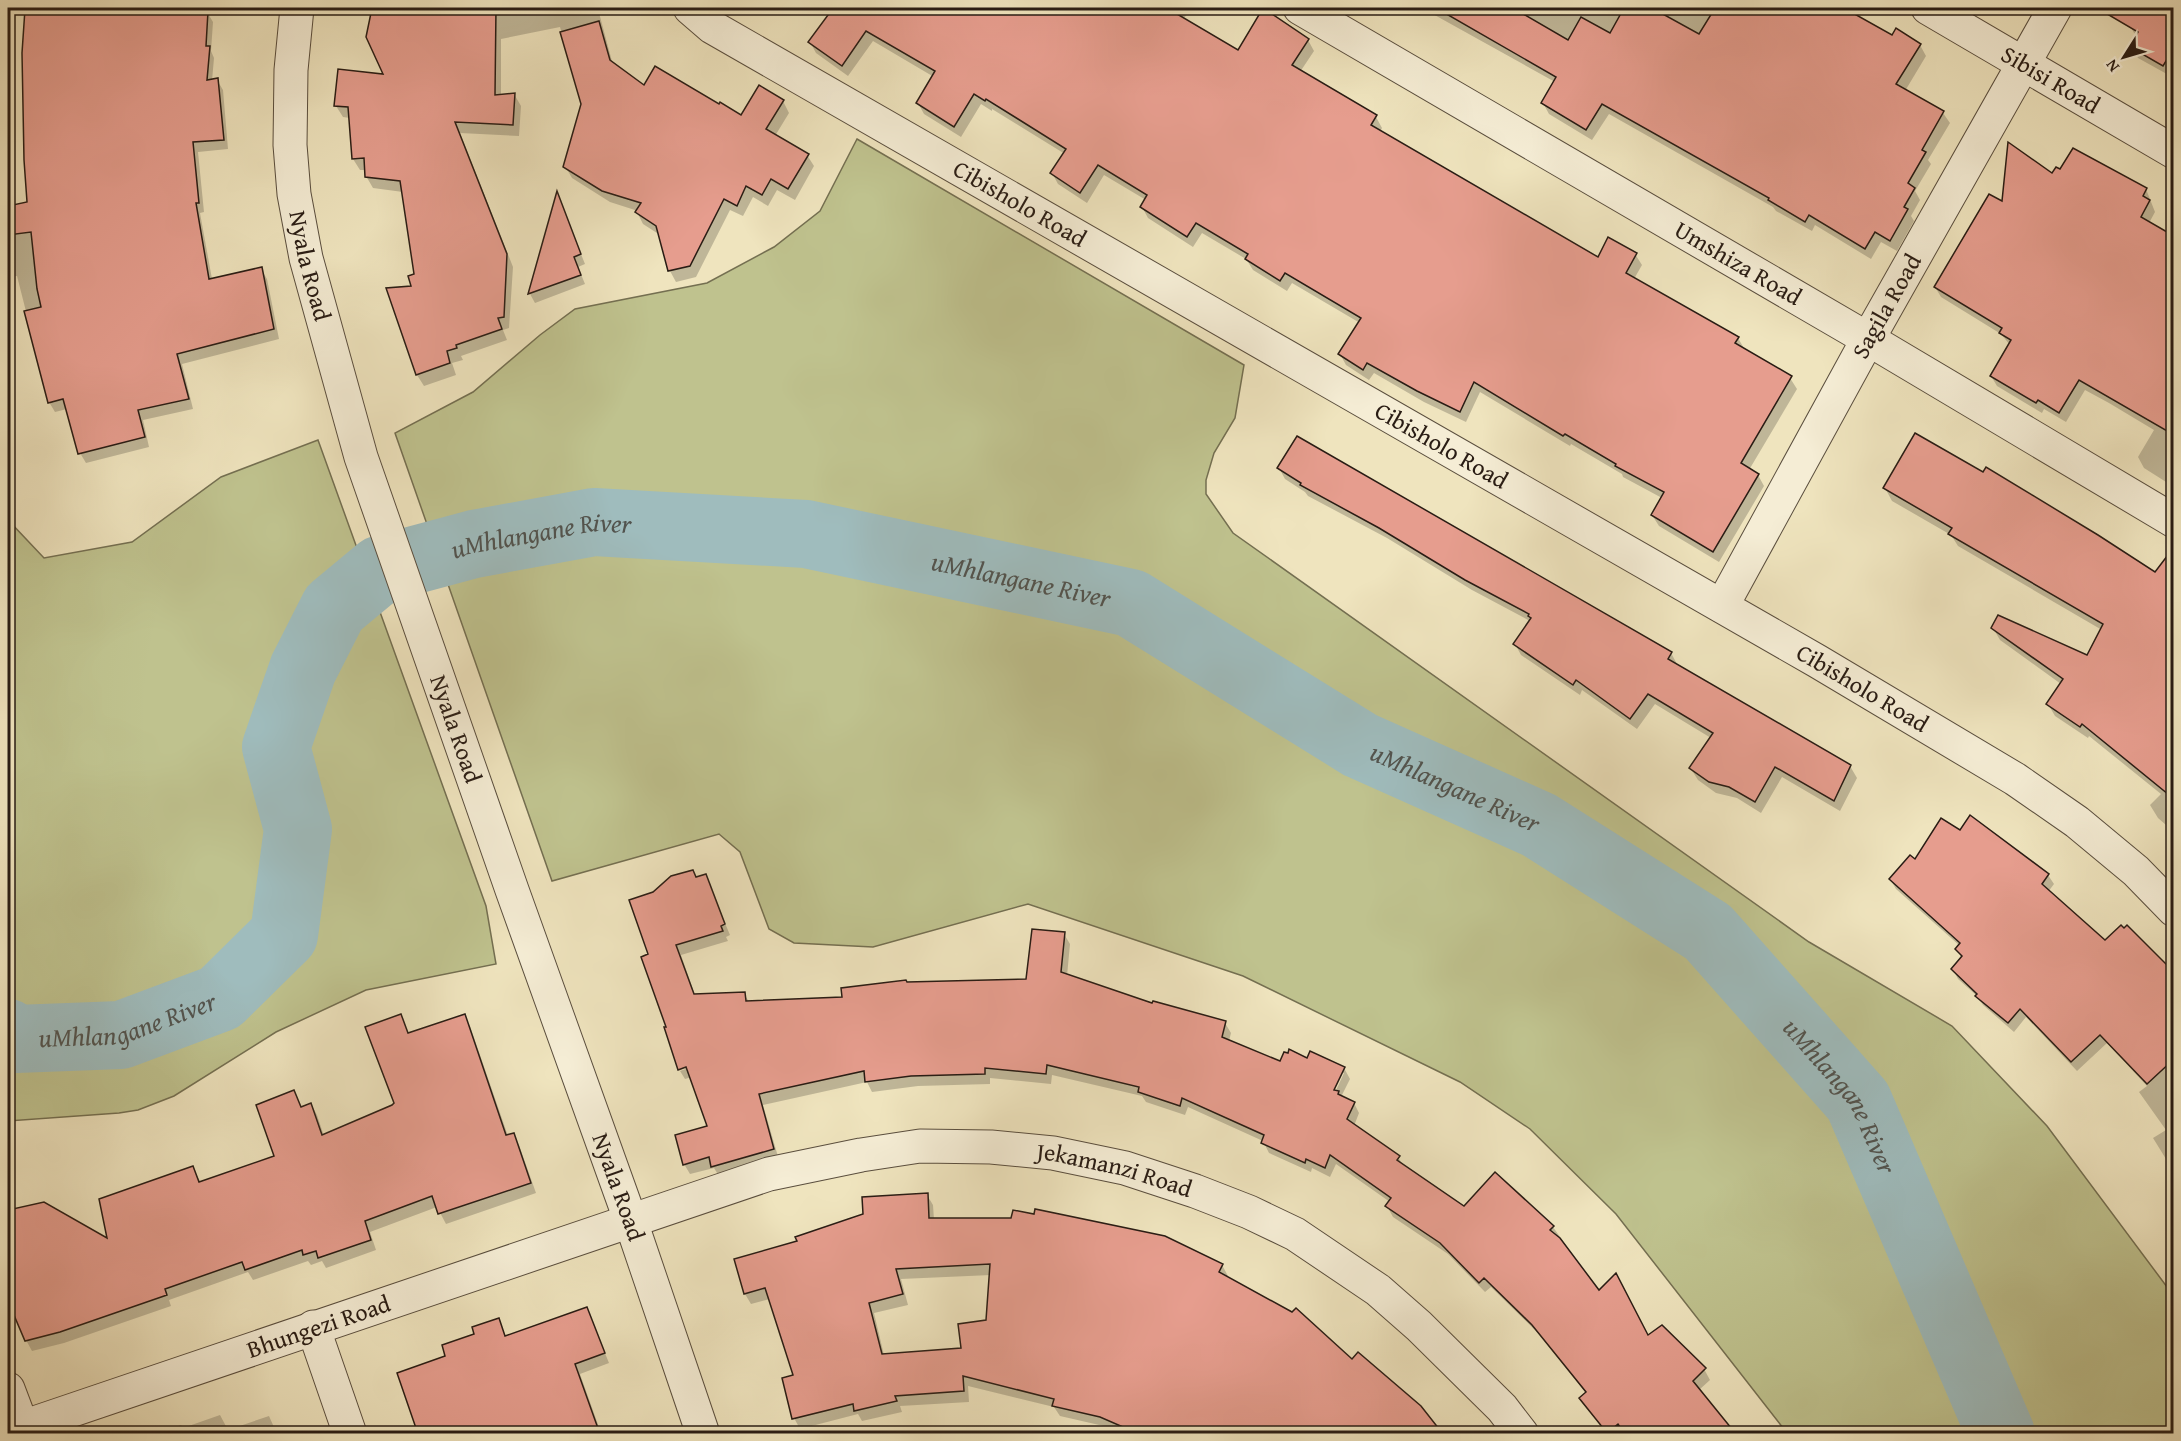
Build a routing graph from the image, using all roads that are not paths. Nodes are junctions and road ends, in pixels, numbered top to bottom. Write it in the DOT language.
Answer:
graph roads {
  1 [pos="297,8"];
  2 [pos="690,8"];
  3 [pos="1300,8"];
  4 [pos="1928,8"];
  5 [pos="2055,8"];
  6 [pos="2023,62"];
  7 [pos="2174,152"];
  8 [pos="1868,339"];
  9 [pos="2174,521"];
  10 [pos="1722,606"];
  11 [pos="2174,910"];
  12 [pos="630,1219"];
  13 [pos="314,1327"];
  14 [pos="8,1389"];
  15 [pos="19,1431"];
  16 [pos="350,1434"];
  17 [pos="703,1434"];
  18 [pos="1522,1434"];
  1 -- 12 [label="street, Nyala Road"];
  2 -- 10 [label="street, Cibisholo Road"];
  3 -- 8 [label="street, Umshiza Road"];
  4 -- 6 [label="street, Sibisi Road"];
  5 -- 6 [label="street, Sagila Road"];
  6 -- 7 [label="street, Sibisi Road"];
  6 -- 8 [label="street, Sagila Road"];
  8 -- 9 [label="street, Umshiza Road"];
  8 -- 10 [label="street, Sagila Road"];
  10 -- 11 [label="street, Cibisholo Road"];
  12 -- 13 [label="street, Bhungezi Road"];
  12 -- 17 [label="street, Nyala Road"];
  12 -- 18 [label="street, Jekamanzi Road"];
  13 -- 15 [label="street, Bhungezi Road"];
  13 -- 16 [label="street"];
  14 -- 15 [label="street"];
}
